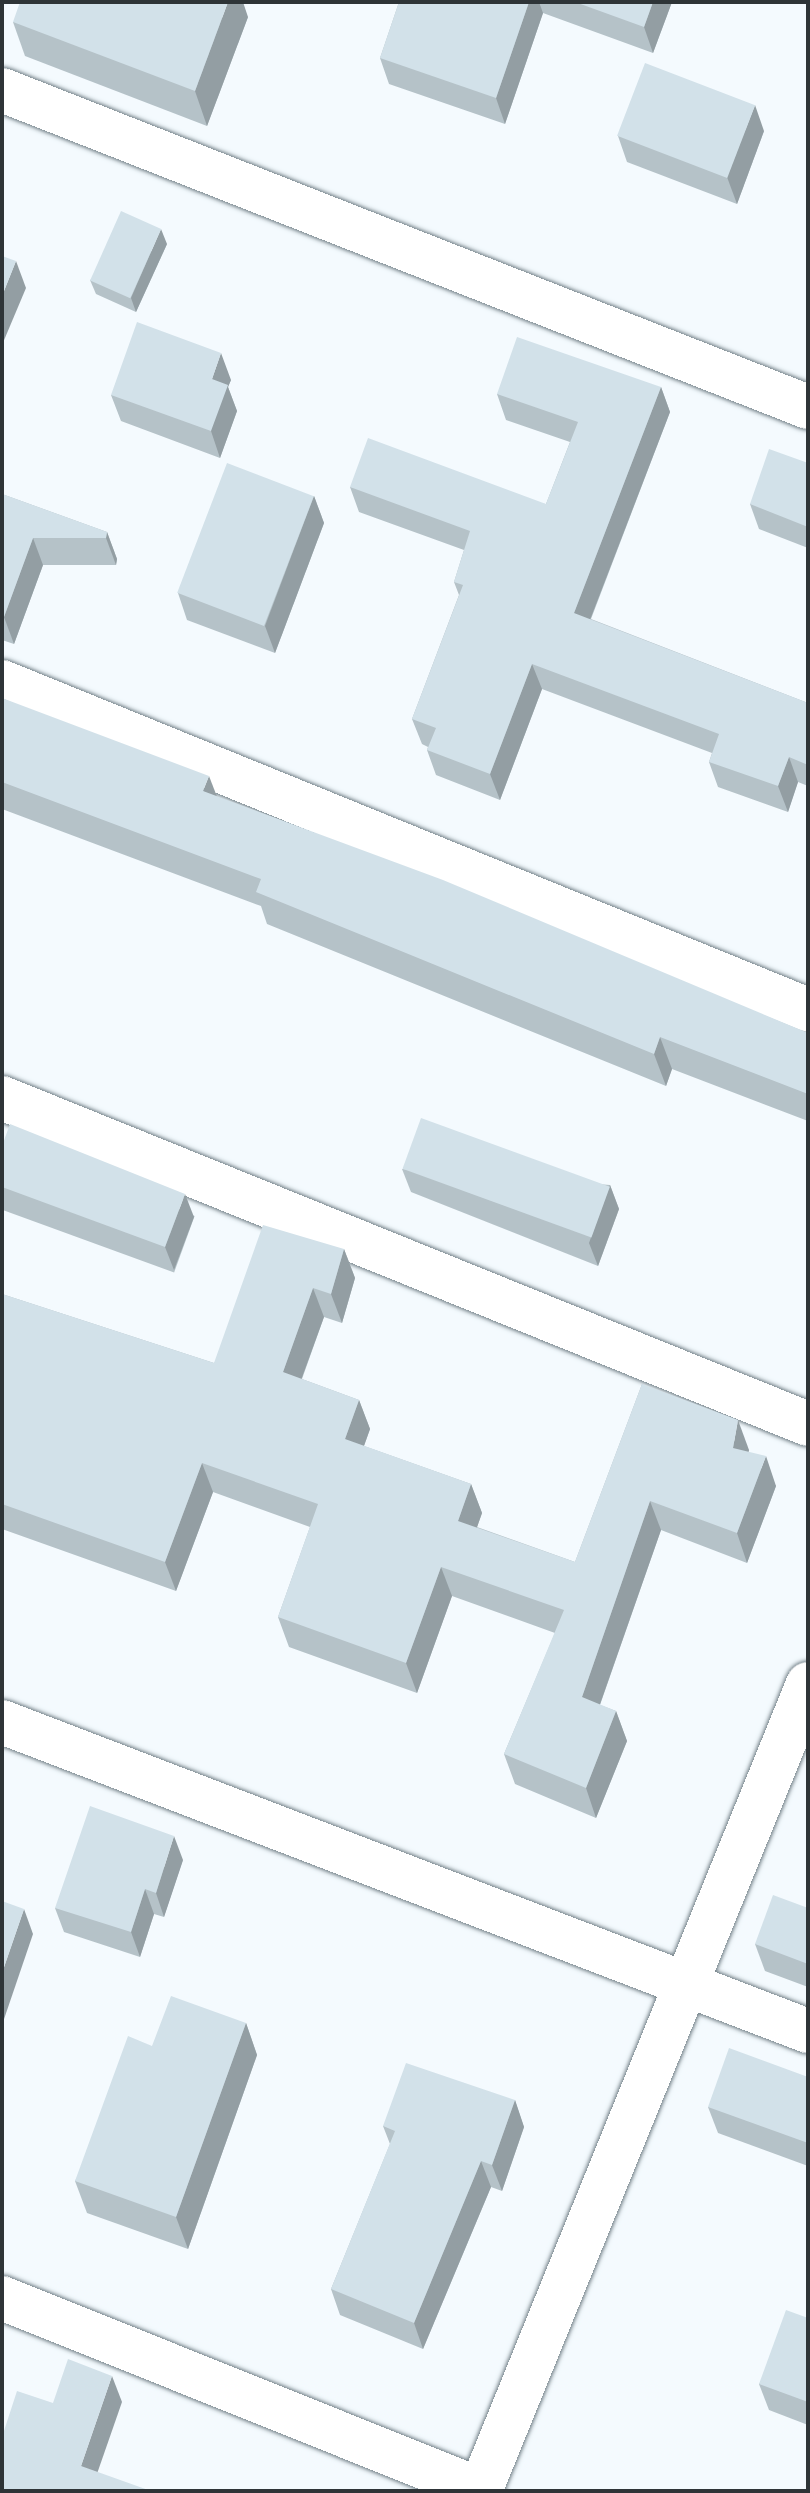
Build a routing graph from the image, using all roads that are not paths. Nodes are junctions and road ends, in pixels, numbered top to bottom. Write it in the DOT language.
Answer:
graph roads {
  1 [pos="2,90"];
  2 [pos="808,407"];
  3 [pos="2,682"];
  4 [pos="808,1010"];
  5 [pos="2,1098"];
  6 [pos="808,1424"];
  7 [pos="808,1684"];
  8 [pos="2,1722"];
  9 [pos="686,1984"];
  10 [pos="808,2031"];
  11 [pos="2,2298"];
  12 [pos="481,2491"];
  1 -- 2 [label="street"];
  3 -- 4 [label="street"];
  5 -- 6 [label="street"];
  7 -- 9 [label="street"];
  8 -- 9 [label="street"];
  9 -- 10 [label="street"];
  9 -- 12 [label="street"];
  11 -- 12 [label="street"];
}
